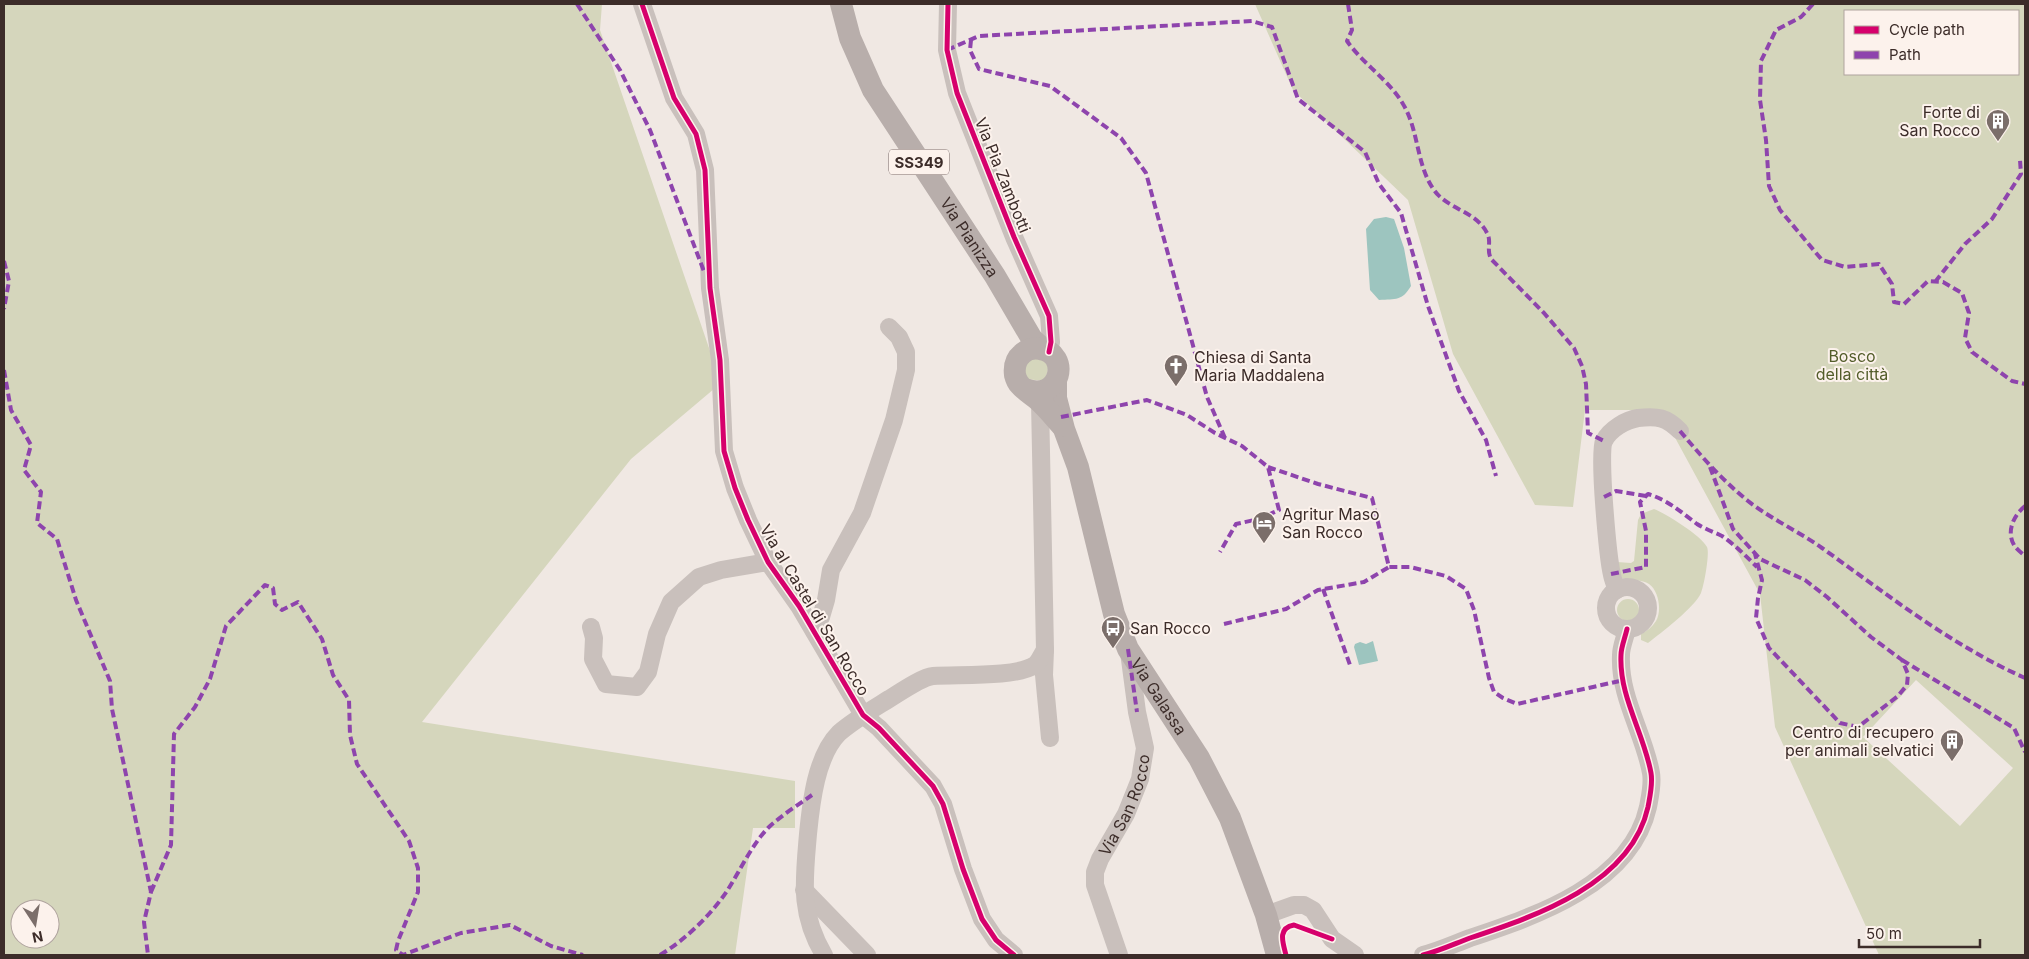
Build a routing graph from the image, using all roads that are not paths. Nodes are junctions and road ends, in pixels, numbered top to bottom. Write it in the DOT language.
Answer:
graph roads {
  1 [pos="642,4"];
  2 [pos="841,4"];
  3 [pos="948,4"];
  4 [pos="1015,312"];
  5 [pos="889,327"];
  6 [pos="1046,350"];
  7 [pos="1018,359"];
  8 [pos="1056,382"];
  9 [pos="1032,396"];
  10 [pos="1680,430"];
  11 [pos="1065,431"];
  12 [pos="1042,449"];
  13 [pos="768,562"];
  14 [pos="1617,590"];
  15 [pos="591,627"];
  16 [pos="1627,629"];
  17 [pos="814,631"];
  18 [pos="1128,648"];
  19 [pos="1045,650"];
  20 [pos="863,715"];
  21 [pos="1050,738"];
  22 [pos="804,890"];
  23 [pos="1266,915"];
  24 [pos="824,955"];
  25 [pos="866,955"];
  26 [pos="1014,955"];
  27 [pos="1119,955"];
  28 [pos="1277,955"];
  29 [pos="1355,955"];
  30 [pos="1423,955"];
  1 -- 13 [label="street, Via al Castel di San Rocco"];
  2 -- 4 [label="main road, Via Pianizza / SS349"];
  3 -- 6 [label="street, Via Pia Zambotti"];
  4 -- 6 [label="main road, Via Pianizza / SS349"];
  4 -- 7 [label="main road, Via Pianizza / SS349"];
  5 -- 17 [label="street, Via al Castel di San Rocco"];
  6 -- 7 [label="main road"];
  6 -- 8 [label="main road, Via Pianizza / SS349"];
  7 -- 9 [label="main road, Via Pianizza / SS349"];
  8 -- 9 [label="main road"];
  8 -- 11 [label="main road, Via Galassa"];
  9 -- 11 [label="main road, Via Galassa"];
  9 -- 12 [label="street"];
  10 -- 14 [label="street"];
  11 -- 12 [label="street"];
  11 -- 18 [label="main road, Via Galassa"];
  12 -- 19 [label="street"];
  13 -- 15 [label="street, Via al Castel di San Rocco"];
  13 -- 17 [label="street, Via al Castel di San Rocco"];
  14 -- 16 [label="street"];
  14 -- 16 [label="street"];
  16 -- 30 [label="street"];
  17 -- 20 [label="street, Via al Castel di San Rocco"];
  18 -- 23 [label="main road, Via Galassa"];
  18 -- 27 [label="street, Via San Rocco"];
  19 -- 20 [label="street"];
  19 -- 21 [label="street"];
  20 -- 22 [label="street"];
  20 -- 26 [label="street, Via al Castel di San Rocco"];
  22 -- 24 [label="street"];
  22 -- 25 [label="street"];
  23 -- 28 [label="main road, Via Galassa"];
  23 -- 29 [label="street"];
}
